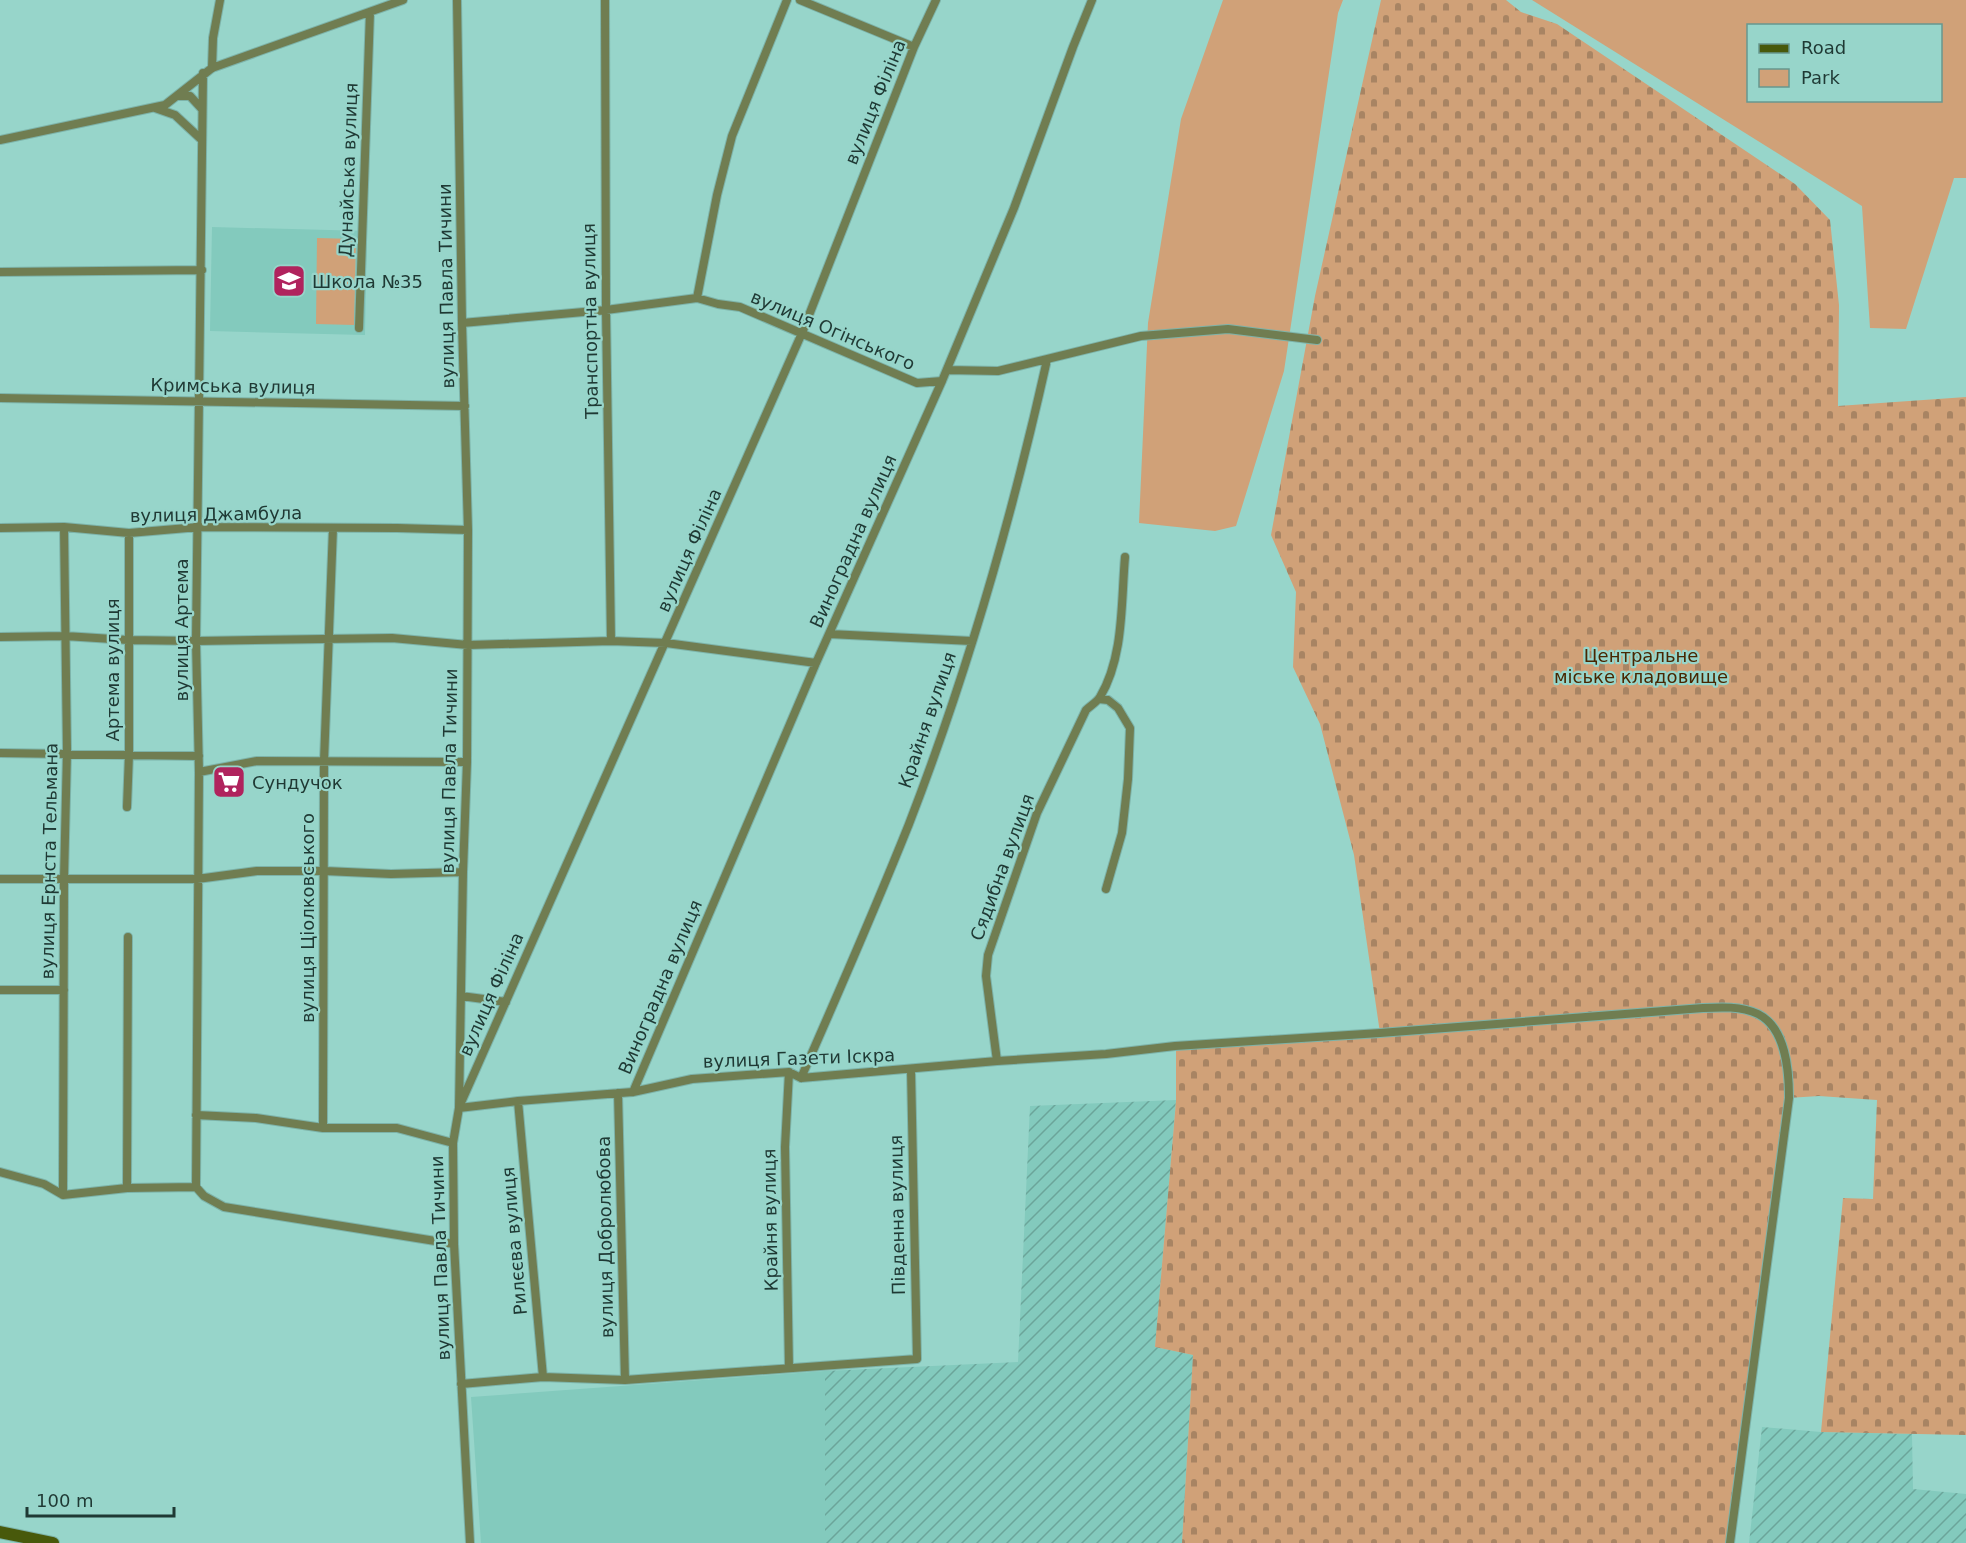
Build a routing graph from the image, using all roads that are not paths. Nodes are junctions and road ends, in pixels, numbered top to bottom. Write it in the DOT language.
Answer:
graph roads {
  1 [pos="220,0"];
  2 [pos="403,0"];
  3 [pos="457,0"];
  4 [pos="605,0"];
  5 [pos="787,0"];
  6 [pos="800,0"];
  7 [pos="936,0"];
  8 [pos="1092,0"];
  9 [pos="370,12"];
  10 [pos="914,46"];
  11 [pos="207,71"];
  12 [pos="179,96"];
  13 [pos="154,108"];
  14 [pos="203,109"];
  15 [pos="175,115"];
  16 [pos="0,140"];
  17 [pos="202,140"];
  18 [pos="201,270"];
  19 [pos="0,272"];
  20 [pos="697,298"];
  21 [pos="606,310"];
  22 [pos="462,323"];
  23 [pos="359,328"];
  24 [pos="802,333"];
  25 [pos="1317,340"];
  26 [pos="1047,360"];
  27 [pos="947,370"];
  28 [pos="942,381"];
  29 [pos="0,398"];
  30 [pos="200,401"];
  31 [pos="465,406"];
  32 [pos="199,526"];
  33 [pos="64,527"];
  34 [pos="0,528"];
  35 [pos="333,528"];
  36 [pos="468,530"];
  37 [pos="129,533"];
  38 [pos="1125,557"];
  39 [pos="829,634"];
  40 [pos="65,636"];
  41 [pos="0,637"];
  42 [pos="328,639"];
  43 [pos="128,640"];
  44 [pos="196,641"];
  45 [pos="611,641"];
  46 [pos="972,641"];
  47 [pos="666,643"];
  48 [pos="468,645"];
  49 [pos="816,663"];
  50 [pos="1099,699"];
  51 [pos="67,752"];
  52 [pos="0,753"];
  53 [pos="129,754"];
  54 [pos="199,756"];
  55 [pos="324,761"];
  56 [pos="467,762"];
  57 [pos="199,772"];
  58 [pos="127,807"];
  59 [pos="325,871"];
  60 [pos="463,872"];
  61 [pos="0,879"];
  62 [pos="64,879"];
  63 [pos="197,879"];
  64 [pos="1106,889"];
  65 [pos="128,937"];
  66 [pos="0,990"];
  67 [pos="64,990"];
  68 [pos="461,996"];
  69 [pos="506,1002"];
  70 [pos="997,1060"];
  71 [pos="911,1070"];
  72 [pos="789,1072"];
  73 [pos="801,1078"];
  74 [pos="633,1092"];
  75 [pos="618,1093"];
  76 [pos="518,1101"];
  77 [pos="459,1108"];
  78 [pos="196,1115"];
  79 [pos="323,1128"];
  80 [pos="453,1143"];
  81 [pos="0,1172"];
  82 [pos="196,1187"];
  83 [pos="127,1188"];
  84 [pos="63,1195"];
  85 [pos="454,1244"];
  86 [pos="789,1368"];
  87 [pos="543,1377"];
  88 [pos="625,1380"];
  89 [pos="461,1384"];
  90 [pos="0,1532"];
  91 [pos="53,1543"];
  92 [pos="470,1543"];
  93 [pos="1730,1543"];
  1 -- 11 [label="street, вулиця Артема"];
  2 -- 9 [label="street"];
  3 -- 22 [label="street, вулиця Павла Тичини"];
  4 -- 21 [label="street, Транспортна вулиця"];
  5 -- 20 [label="street"];
  6 -- 10 [label="street"];
  7 -- 10 [label="street, вулиця Філіна"];
  8 -- 27 [label="street, Виноградна вулиця"];
  9 -- 11 [label="street"];
  9 -- 23 [label="street, Дунайська вулиця"];
  10 -- 24 [label="street, вулиця Філіна"];
  11 -- 12 [label="street"];
  11 -- 14 [label="street, вулиця Артема"];
  12 -- 13 [label="street"];
  12 -- 14 [label="street"];
  12 -- 15 [label="street"];
  13 -- 15 [label="street"];
  13 -- 16 [label="street"];
  14 -- 17 [label="street, вулиця Артема"];
  15 -- 17 [label="street"];
  17 -- 18 [label="street, вулиця Артема"];
  18 -- 19 [label="street"];
  18 -- 30 [label="street, вулиця Артема"];
  20 -- 21 [label="street, вулиця Огінського"];
  20 -- 24 [label="street, вулиця Огінського"];
  21 -- 22 [label="street, вулиця Огінського"];
  21 -- 45 [label="street, Транспортна вулиця"];
  22 -- 31 [label="street, вулиця Павла Тичини"];
  24 -- 28 [label="street, вулиця Огінського"];
  24 -- 47 [label="street, вулиця Філіна"];
  25 -- 26 [label="street"];
  26 -- 27 [label="street"];
  26 -- 46 [label="street, Крайня вулиця"];
  27 -- 28 [label="street, Виноградна вулиця"];
  28 -- 39 [label="street, Виноградна вулиця"];
  29 -- 30 [label="street, Кримська вулиця"];
  30 -- 31 [label="street, Кримська вулиця"];
  30 -- 32 [label="street, вулиця Артема"];
  31 -- 36 [label="street, вулиця Павла Тичини"];
  32 -- 35 [label="street, вулиця Джамбула"];
  32 -- 37 [label="street, вулиця Джамбула"];
  32 -- 44 [label="street, вулиця Артема"];
  33 -- 34 [label="street, вулиця Джамбула"];
  33 -- 37 [label="street, вулиця Джамбула"];
  33 -- 40 [label="street, вулиця Ернста Тельмана"];
  35 -- 36 [label="street, вулиця Джамбула"];
  35 -- 42 [label="street, вулиця Ціолковського"];
  36 -- 48 [label="street, вулиця Павла Тичини"];
  37 -- 43 [label="street, Артема вулиця"];
  38 -- 50 [label="street, Сядибна вулиця"];
  39 -- 46 [label="street"];
  39 -- 49 [label="street, Виноградна вулиця"];
  40 -- 41 [label="street"];
  40 -- 43 [label="street"];
  40 -- 51 [label="street, вулиця Ернста Тельмана"];
  42 -- 44 [label="street"];
  42 -- 48 [label="street"];
  42 -- 55 [label="street, вулиця Ціолковського"];
  43 -- 44 [label="street"];
  43 -- 53 [label="street, Артема вулиця"];
  44 -- 54 [label="street, вулиця Артема"];
  45 -- 47 [label="street"];
  45 -- 48 [label="street"];
  46 -- 73 [label="street, Крайня вулиця"];
  47 -- 49 [label="street"];
  47 -- 69 [label="street, вулиця Філіна"];
  48 -- 56 [label="street, вулиця Павла Тичини"];
  49 -- 74 [label="street, Виноградна вулиця"];
  50 -- 64 [label="street"];
  50 -- 70 [label="street, Сядибна вулиця"];
  51 -- 52 [label="street"];
  51 -- 53 [label="street"];
  51 -- 62 [label="street, вулиця Ернста Тельмана"];
  53 -- 54 [label="street"];
  53 -- 58 [label="street, Артема вулиця"];
  54 -- 57 [label="street, вулиця Артема"];
  55 -- 56 [label="street"];
  55 -- 57 [label="street"];
  55 -- 59 [label="street, вулиця Ціолковського"];
  56 -- 60 [label="street, вулиця Павла Тичини"];
  57 -- 63 [label="street, вулиця Артема"];
  59 -- 60 [label="street"];
  59 -- 63 [label="street"];
  59 -- 79 [label="street, вулиця Ціолковського"];
  60 -- 68 [label="street, вулиця Павла Тичини"];
  61 -- 62 [label="street"];
  62 -- 63 [label="street"];
  62 -- 67 [label="street, вулиця Ернста Тельмана"];
  63 -- 78 [label="street, вулиця Артема"];
  65 -- 83 [label="street"];
  66 -- 67 [label="street"];
  67 -- 84 [label="street, вулиця Ернста Тельмана"];
  68 -- 69 [label="street"];
  68 -- 77 [label="street, вулиця Павла Тичини"];
  69 -- 77 [label="street, вулиця Філіна"];
  70 -- 71 [label="street, вулиця Газети Іскра"];
  70 -- 93 [label="street, вулиця Газети Іскра"];
  71 -- 73 [label="street, вулиця Газети Іскра"];
  71 -- 86 [label="street, Південна вулиця"];
  72 -- 73 [label="street, вулиця Газети Іскра"];
  72 -- 74 [label="street, вулиця Газети Іскра"];
  72 -- 86 [label="street, Крайня вулиця"];
  74 -- 75 [label="street, вулиця Газети Іскра"];
  75 -- 76 [label="street, вулиця Газети Іскра"];
  75 -- 88 [label="street, вулиця Добролюбова"];
  76 -- 77 [label="street, вулиця Газети Іскра"];
  76 -- 87 [label="street, Рилєєва вулиця"];
  77 -- 80 [label="street, вулиця Павла Тичини"];
  78 -- 79 [label="street"];
  78 -- 82 [label="street, вулиця Артема"];
  79 -- 80 [label="street"];
  80 -- 85 [label="street, вулиця Павла Тичини"];
  81 -- 84 [label="street"];
  82 -- 83 [label="street"];
  82 -- 85 [label="street"];
  83 -- 84 [label="street"];
  85 -- 89 [label="street, вулиця Павла Тичини"];
  86 -- 88 [label="street"];
  87 -- 88 [label="street"];
  87 -- 89 [label="street"];
  89 -- 92 [label="street, вулиця Павла Тичини"];
  90 -- 91 [label="main road"];
}
